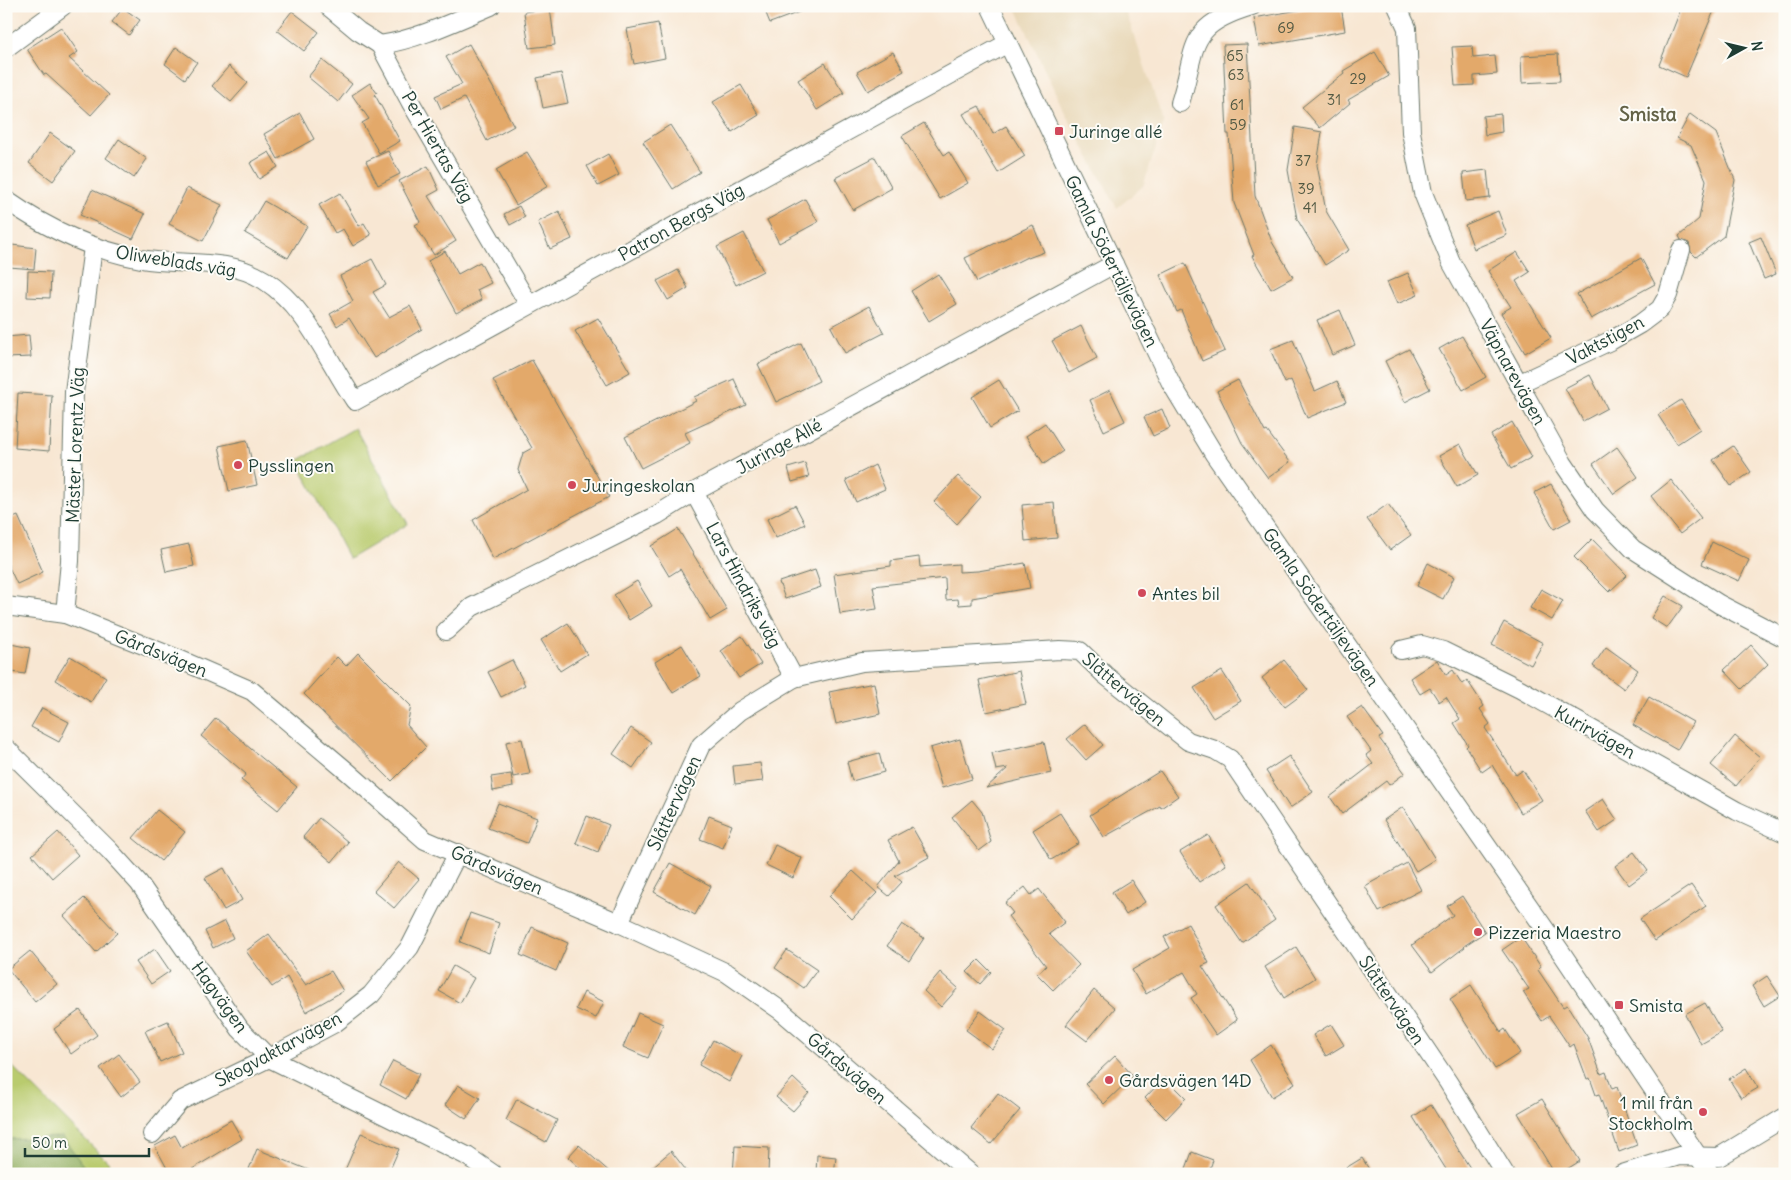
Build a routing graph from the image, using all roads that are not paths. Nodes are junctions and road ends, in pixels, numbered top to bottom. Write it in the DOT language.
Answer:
graph roads {
  1 [pos="328,6"];
  2 [pos="491,6"];
  3 [pos="990,6"];
  4 [pos="1252,6"];
  5 [pos="1397,6"];
  6 [pos="56,11"];
  7 [pos="1008,43"];
  8 [pos="380,45"];
  9 [pos="6,48"];
  10 [pos="1180,103"];
  11 [pos="6,200"];
  12 [pos="93,247"];
  13 [pos="1681,250"];
  14 [pos="1114,264"];
  15 [pos="529,305"];
  16 [pos="1520,384"];
  17 [pos="355,401"];
  18 [pos="694,492"];
  19 [pos="6,606"];
  20 [pos="65,614"];
  21 [pos="446,631"];
  22 [pos="1785,638"];
  23 [pos="1401,650"];
  24 [pos="794,678"];
  25 [pos="6,748"];
  26 [pos="1785,833"];
  27 [pos="458,853"];
  28 [pos="619,923"];
  29 [pos="269,1058"];
  30 [pos="1785,1117"];
  31 [pos="152,1134"];
  32 [pos="1697,1156"];
  33 [pos="492,1174"];
  34 [pos="971,1174"];
  35 [pos="1505,1174"];
  36 [pos="1622,1174"];
  37 [pos="1710,1174"];
  1 -- 8 [label="street, Per Hiertas Väg"];
  2 -- 8 [label="street"];
  3 -- 7 [label="street, Gamla Södertäljevägen"];
  4 -- 10 [label="street"];
  5 -- 16 [label="street, Väpnarevägen"];
  6 -- 9 [label="street"];
  7 -- 14 [label="street, Gamla Södertäljevägen"];
  7 -- 15 [label="street, Patron Bergs Väg"];
  8 -- 15 [label="street, Per Hiertas Väg"];
  11 -- 12 [label="street, Oliweblads väg"];
  12 -- 17 [label="street, Oliweblads väg"];
  12 -- 20 [label="street, Mäster Lorentz Väg"];
  13 -- 16 [label="street, Vaktstigen"];
  14 -- 18 [label="street, Juringe Allé"];
  14 -- 32 [label="street, Gamla Södertäljevägen"];
  15 -- 17 [label="street, Patron Bergs Väg"];
  16 -- 22 [label="street, Väpnarevägen"];
  18 -- 21 [label="street, Juringe Allé"];
  18 -- 24 [label="street, Lars Hindriks väg"];
  19 -- 20 [label="street, Gårdsvägen"];
  20 -- 27 [label="street, Gårdsvägen"];
  23 -- 26 [label="street, Kurirvägen"];
  24 -- 28 [label="street, Slåttervägen"];
  24 -- 35 [label="street, Slåttervägen"];
  25 -- 29 [label="street, Hagvägen"];
  27 -- 28 [label="street, Gårdsvägen"];
  27 -- 29 [label="street, Skogvaktarvägen"];
  28 -- 34 [label="street, Gårdsvägen"];
  29 -- 31 [label="street, Skogvaktarvägen"];
  29 -- 33 [label="street, Hagvägen"];
  30 -- 32 [label="street"];
  32 -- 36 [label="street"];
  32 -- 37 [label="street, Gamla Södertäljevägen"];
}
